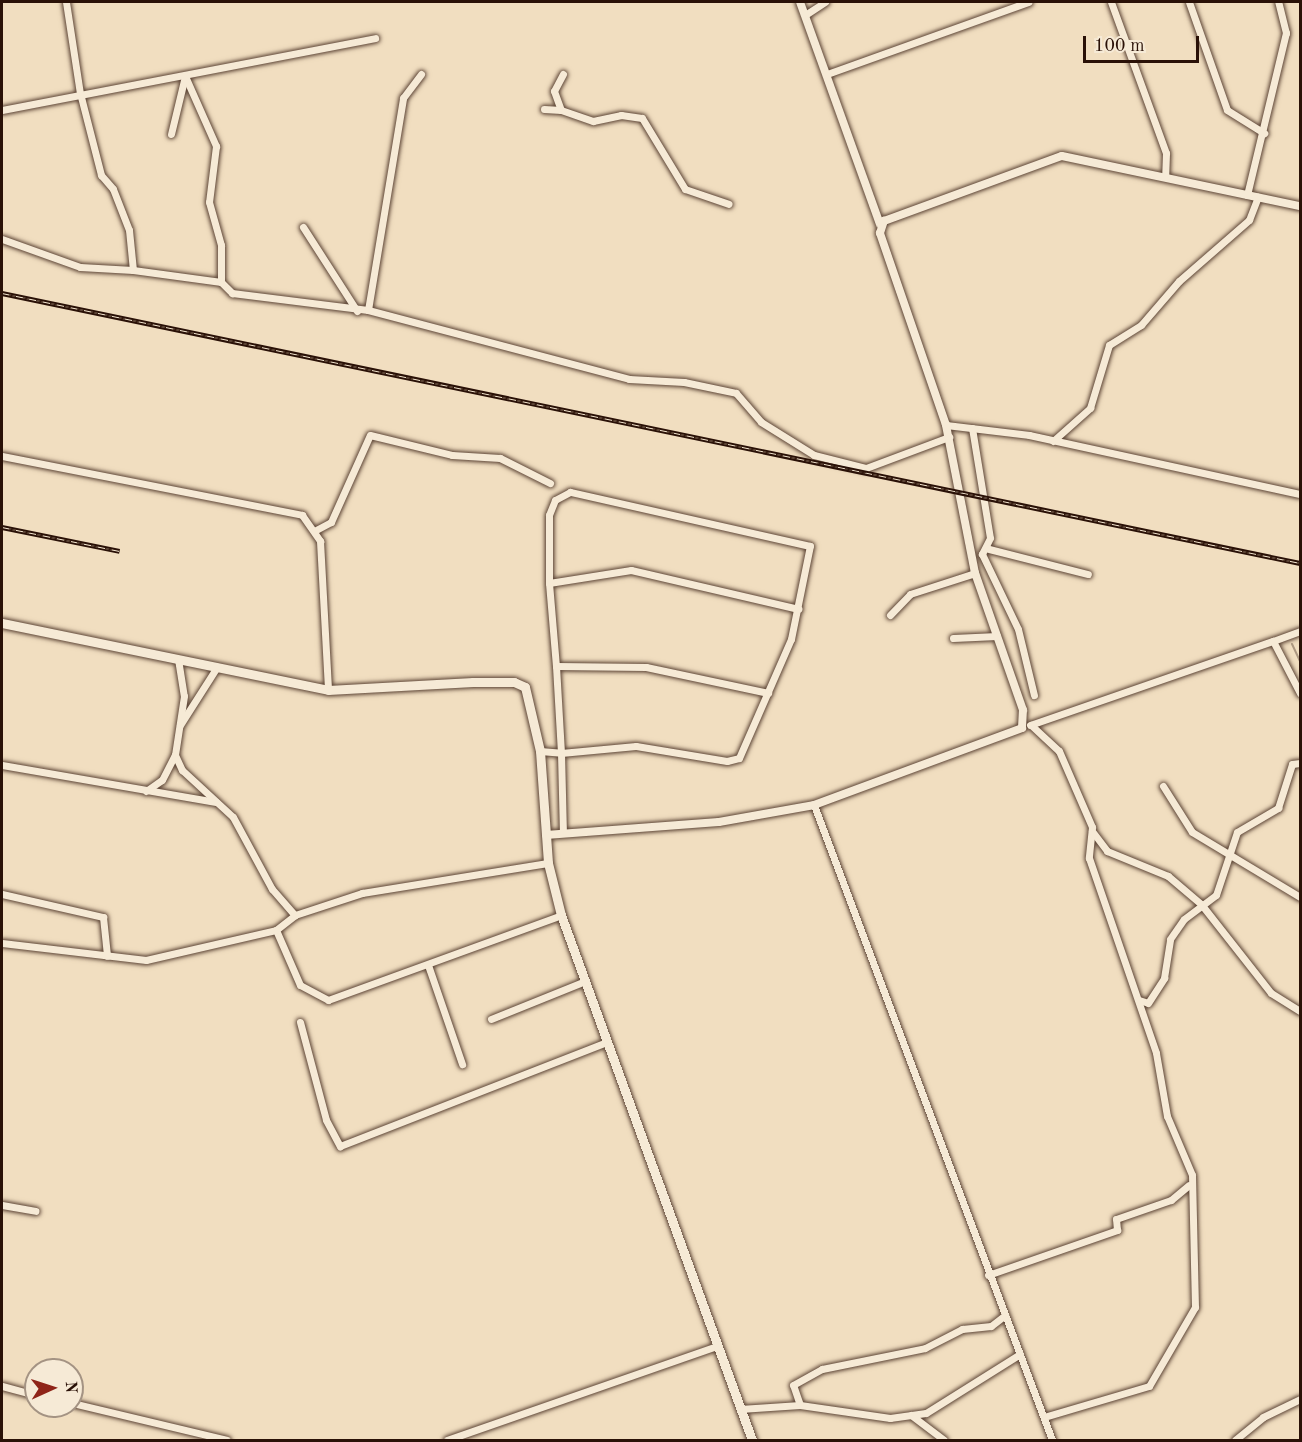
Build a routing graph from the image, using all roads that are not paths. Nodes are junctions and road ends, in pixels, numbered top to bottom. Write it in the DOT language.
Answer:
graph roads {
  1 [pos="66,2"];
  2 [pos="800,2"];
  3 [pos="825,2"];
  4 [pos="1024,2"];
  5 [pos="1111,2"];
  6 [pos="1190,2"];
  7 [pos="1278,2"];
  8 [pos="805,15"];
  9 [pos="375,38"];
  10 [pos="421,74"];
  11 [pos="562,74"];
  12 [pos="827,74"];
  13 [pos="185,76"];
  14 [pos="80,93"];
  15 [pos="543,109"];
  16 [pos="2,110"];
  17 [pos="561,110"];
  18 [pos="1264,133"];
  19 [pos="171,134"];
  20 [pos="1165,177"];
  21 [pos="1247,195"];
  22 [pos="1258,197"];
  23 [pos="729,204"];
  24 [pos="1300,207"];
  25 [pos="880,224"];
  26 [pos="303,227"];
  27 [pos="2,239"];
  28 [pos="133,270"];
  29 [pos="221,282"];
  30 [pos="368,310"];
  31 [pos="357,311"];
  32 [pos="946,425"];
  33 [pos="972,428"];
  34 [pos="949,437"];
  35 [pos="1053,441"];
  36 [pos="2,456"];
  37 [pos="550,483"];
  38 [pos="1300,494"];
  39 [pos="316,530"];
  40 [pos="989,549"];
  41 [pos="975,573"];
  42 [pos="1088,574"];
  43 [pos="549,583"];
  44 [pos="799,609"];
  45 [pos="890,615"];
  46 [pos="2,623"];
  47 [pos="1300,631"];
  48 [pos="997,636"];
  49 [pos="953,638"];
  50 [pos="1273,641"];
  51 [pos="178,659"];
  52 [pos="556,666"];
  53 [pos="217,667"];
  54 [pos="327,690"];
  55 [pos="768,693"];
  56 [pos="1300,693"];
  57 [pos="1034,695"];
  58 [pos="1028,724"];
  59 [pos="178,727"];
  60 [pos="540,751"];
  61 [pos="561,753"];
  62 [pos="175,755"];
  63 [pos="1300,763"];
  64 [pos="2,765"];
  65 [pos="1163,786"];
  66 [pos="146,791"];
  67 [pos="216,802"];
  68 [pos="814,805"];
  69 [pos="1092,831"];
  70 [pos="563,833"];
  71 [pos="546,835"];
  72 [pos="1232,854"];
  73 [pos="548,863"];
  74 [pos="2,894"];
  75 [pos="1300,897"];
  76 [pos="1201,904"];
  77 [pos="295,915"];
  78 [pos="561,915"];
  79 [pos="276,930"];
  80 [pos="2,943"];
  81 [pos="107,956"];
  82 [pos="428,965"];
  83 [pos="585,981"];
  84 [pos="1139,1000"];
  85 [pos="1300,1011"];
  86 [pos="491,1019"];
  87 [pos="300,1022"];
  88 [pos="607,1042"];
  89 [pos="462,1064"];
  90 [pos="1189,1185"];
  91 [pos="2,1205"];
  92 [pos="35,1211"];
  93 [pos="988,1275"];
  94 [pos="1005,1315"];
  95 [pos="717,1346"];
  96 [pos="1020,1354"];
  97 [pos="2,1386"];
  98 [pos="24,1392"];
  99 [pos="1300,1399"];
  100 [pos="800,1405"];
  101 [pos="84,1406"];
  102 [pos="740,1409"];
  103 [pos="911,1415"];
  104 [pos="1044,1417"];
  105 [pos="227,1440"];
  106 [pos="447,1440"];
  107 [pos="752,1440"];
  108 [pos="944,1440"];
  109 [pos="1052,1440"];
  110 [pos="1235,1440"];
  1 -- 14 [label="street"];
  2 -- 8 [label="street"];
  3 -- 8 [label="street"];
  4 -- 12 [label="street"];
  5 -- 20 [label="street"];
  6 -- 18 [label="street"];
  7 -- 18 [label="street"];
  8 -- 12 [label="street"];
  9 -- 13 [label="street"];
  10 -- 30 [label="street"];
  11 -- 17 [label="street"];
  12 -- 25 [label="street"];
  13 -- 14 [label="street"];
  13 -- 19 [label="street"];
  13 -- 29 [label="street"];
  14 -- 16 [label="street"];
  14 -- 28 [label="street"];
  15 -- 17 [label="street"];
  17 -- 23 [label="street"];
  18 -- 21 [label="street"];
  20 -- 21 [label="street"];
  20 -- 25 [label="street"];
  21 -- 22 [label="street"];
  22 -- 24 [label="street"];
  22 -- 35 [label="street"];
  25 -- 32 [label="street"];
  26 -- 31 [label="street"];
  27 -- 28 [label="street"];
  28 -- 29 [label="street"];
  29 -- 31 [label="street"];
  30 -- 31 [label="street"];
  30 -- 34 [label="street"];
  32 -- 33 [label="street"];
  32 -- 34 [label="street"];
  33 -- 35 [label="street"];
  33 -- 40 [label="street"];
  34 -- 41 [label="street"];
  35 -- 38 [label="street"];
  36 -- 39 [label="street"];
  37 -- 39 [label="street"];
  39 -- 54 [label="street"];
  40 -- 42 [label="street"];
  40 -- 57 [label="street"];
  41 -- 45 [label="street"];
  41 -- 48 [label="street"];
  43 -- 44 [label="street"];
  43 -- 44 [label="street"];
  43 -- 52 [label="street"];
  44 -- 55 [label="street"];
  46 -- 51 [label="main road"];
  47 -- 50 [label="street"];
  48 -- 49 [label="street"];
  48 -- 58 [label="street"];
  50 -- 56 [label="street"];
  50 -- 58 [label="street"];
  51 -- 53 [label="main road"];
  51 -- 59 [label="street"];
  52 -- 55 [label="street"];
  52 -- 61 [label="street"];
  53 -- 54 [label="main road"];
  53 -- 59 [label="street"];
  54 -- 60 [label="main road"];
  55 -- 61 [label="street"];
  58 -- 68 [label="street"];
  58 -- 69 [label="street"];
  59 -- 62 [label="street"];
  60 -- 61 [label="street"];
  60 -- 71 [label="main road"];
  61 -- 70 [label="street"];
  62 -- 66 [label="street"];
  62 -- 67 [label="street"];
  63 -- 72 [label="street"];
  64 -- 66 [label="street"];
  65 -- 72 [label="street"];
  66 -- 67 [label="street"];
  67 -- 77 [label="street"];
  68 -- 70 [label="street"];
  68 -- 93 [label="street"];
  69 -- 76 [label="street"];
  69 -- 84 [label="street"];
  70 -- 71 [label="street"];
  71 -- 73 [label="main road"];
  72 -- 75 [label="street"];
  72 -- 76 [label="street"];
  73 -- 77 [label="street"];
  73 -- 78 [label="main road"];
  74 -- 81 [label="street"];
  76 -- 84 [label="street"];
  76 -- 85 [label="street"];
  77 -- 79 [label="street"];
  78 -- 82 [label="street"];
  78 -- 83 [label="main road"];
  79 -- 81 [label="street"];
  79 -- 82 [label="street"];
  80 -- 81 [label="street"];
  82 -- 89 [label="street"];
  83 -- 86 [label="street"];
  83 -- 88 [label="main road"];
  84 -- 90 [label="street"];
  87 -- 88 [label="street"];
  88 -- 95 [label="main road"];
  90 -- 93 [label="street"];
  90 -- 104 [label="street"];
  91 -- 92 [label="street"];
  93 -- 94 [label="street"];
  94 -- 96 [label="street"];
  94 -- 100 [label="street"];
  95 -- 102 [label="main road"];
  95 -- 106 [label="street"];
  96 -- 103 [label="street"];
  96 -- 104 [label="street"];
  97 -- 98 [label="street"];
  99 -- 110 [label="street"];
  100 -- 102 [label="street"];
  100 -- 103 [label="street"];
  101 -- 105 [label="street"];
  102 -- 107 [label="main road"];
  103 -- 108 [label="street"];
  104 -- 109 [label="street"];
}
